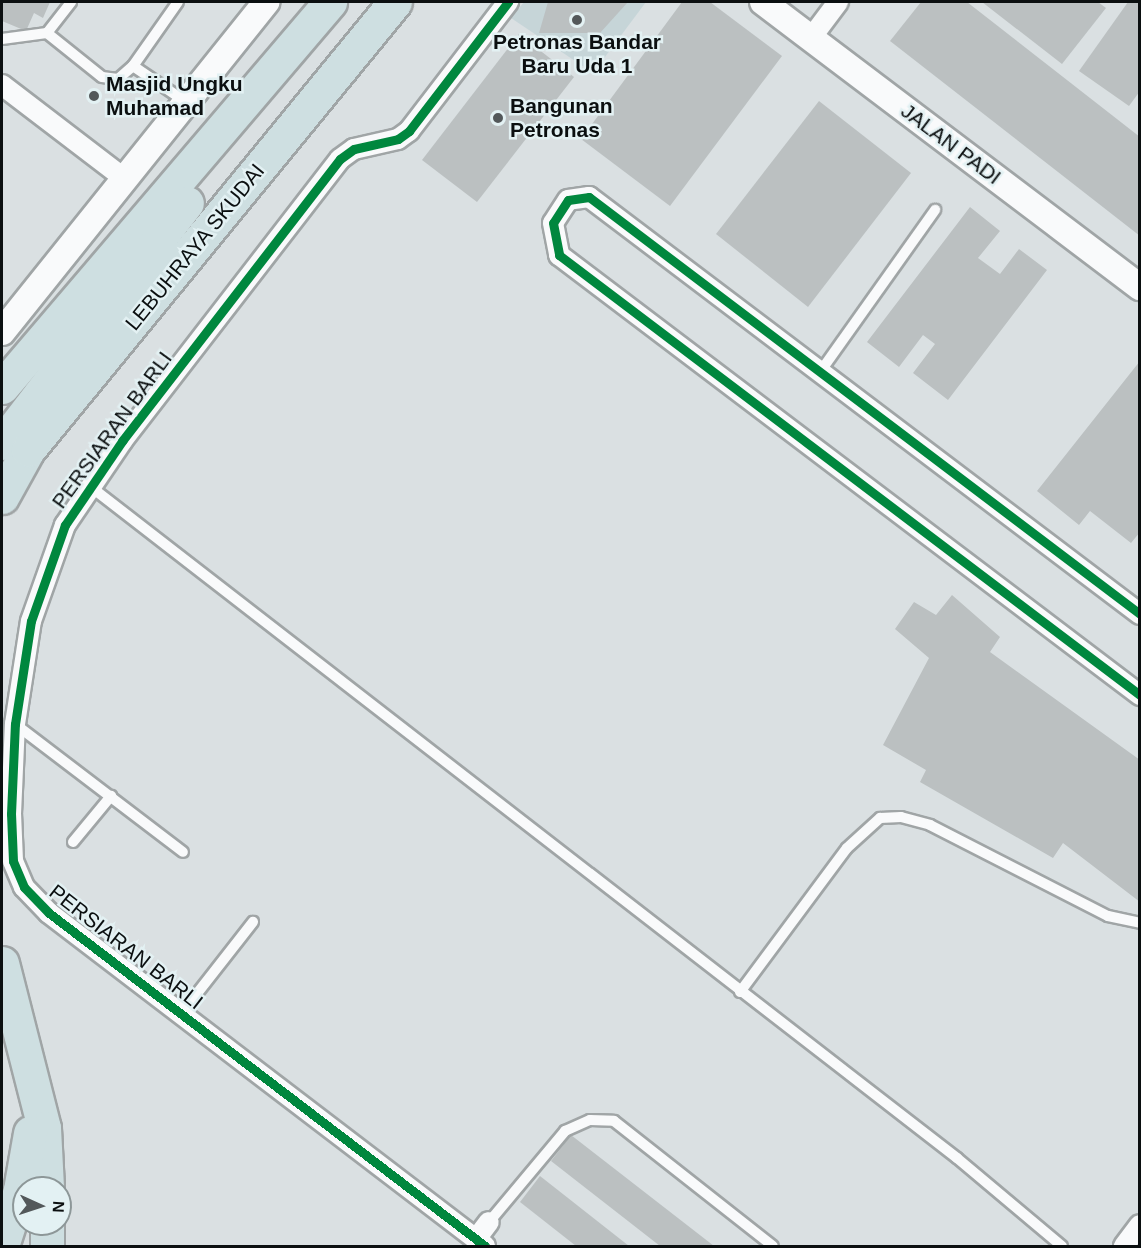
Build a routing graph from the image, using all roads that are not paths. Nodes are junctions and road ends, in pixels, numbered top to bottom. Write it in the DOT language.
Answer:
graph roads {
  1 [pos="71,2"];
  2 [pos="178,2"];
  3 [pos="266,2"];
  4 [pos="330,2"];
  5 [pos="395,2"];
  6 [pos="508,2"];
  7 [pos="763,2"];
  8 [pos="838,2"];
  9 [pos="47,33"];
  10 [pos="811,38"];
  11 [pos="2,39"];
  12 [pos="133,66"];
  13 [pos="2,85"];
  14 [pos="260,85"];
  15 [pos="186,102"];
  16 [pos="125,179"];
  17 [pos="935,210"];
  18 [pos="1140,287"];
  19 [pos="2,332"];
  20 [pos="820,372"];
  21 [pos="2,387"];
  22 [pos="2,443"];
  23 [pos="91,487"];
  24 [pos="2,498"];
  25 [pos="1140,614"];
  26 [pos="1140,695"];
  27 [pos="15,724"];
  28 [pos="111,796"];
  29 [pos="73,842"];
  30 [pos="183,852"];
  31 [pos="253,922"];
  32 [pos="1140,923"];
  33 [pos="2,963"];
  34 [pos="740,992"];
  35 [pos="181,1014"];
  36 [pos="36,1092"];
  37 [pos="46,1176"];
  38 [pos="489,1222"];
  39 [pos="1140,1226"];
  40 [pos="480,1243"];
  41 [pos="2,1246"];
  42 [pos="773,1246"];
  43 [pos="1062,1246"];
  44 [pos="1124,1246"];
  1 -- 9 [label="lane"];
  2 -- 12 [label="lane"];
  3 -- 15 [label="street"];
  4 -- 14 [label="highway"];
  5 -- 24 [label="highway, LEBUHRAYA SKUDAI"];
  6 -- 23 [label="street, PERSIARAN BARLI"];
  7 -- 10 [label="street, JALAN PADI"];
  8 -- 10 [label="street"];
  9 -- 11 [label="lane"];
  9 -- 12 [label="lane"];
  10 -- 18 [label="street, JALAN PADI"];
  12 -- 15 [label="lane"];
  13 -- 16 [label="street"];
  14 -- 21 [label="highway"];
  14 -- 22 [label="highway"];
  15 -- 16 [label="street"];
  16 -- 19 [label="street"];
  17 -- 20 [label="lane"];
  20 -- 25 [label="street"];
  20 -- 26 [label="street"];
  23 -- 27 [label="street, PERSIARAN BARLI"];
  23 -- 34 [label="lane"];
  27 -- 28 [label="lane"];
  27 -- 35 [label="street, PERSIARAN BARLI"];
  28 -- 29 [label="lane"];
  28 -- 30 [label="lane"];
  31 -- 35 [label="lane"];
  32 -- 34 [label="lane"];
  33 -- 36 [label="highway"];
  34 -- 43 [label="lane"];
  35 -- 40 [label="street, PERSIARAN BARLI"];
  36 -- 37 [label="highway"];
  36 -- 41 [label="highway"];
  38 -- 40 [label="street"];
  38 -- 42 [label="lane"];
  39 -- 44 [label="street"];
}
